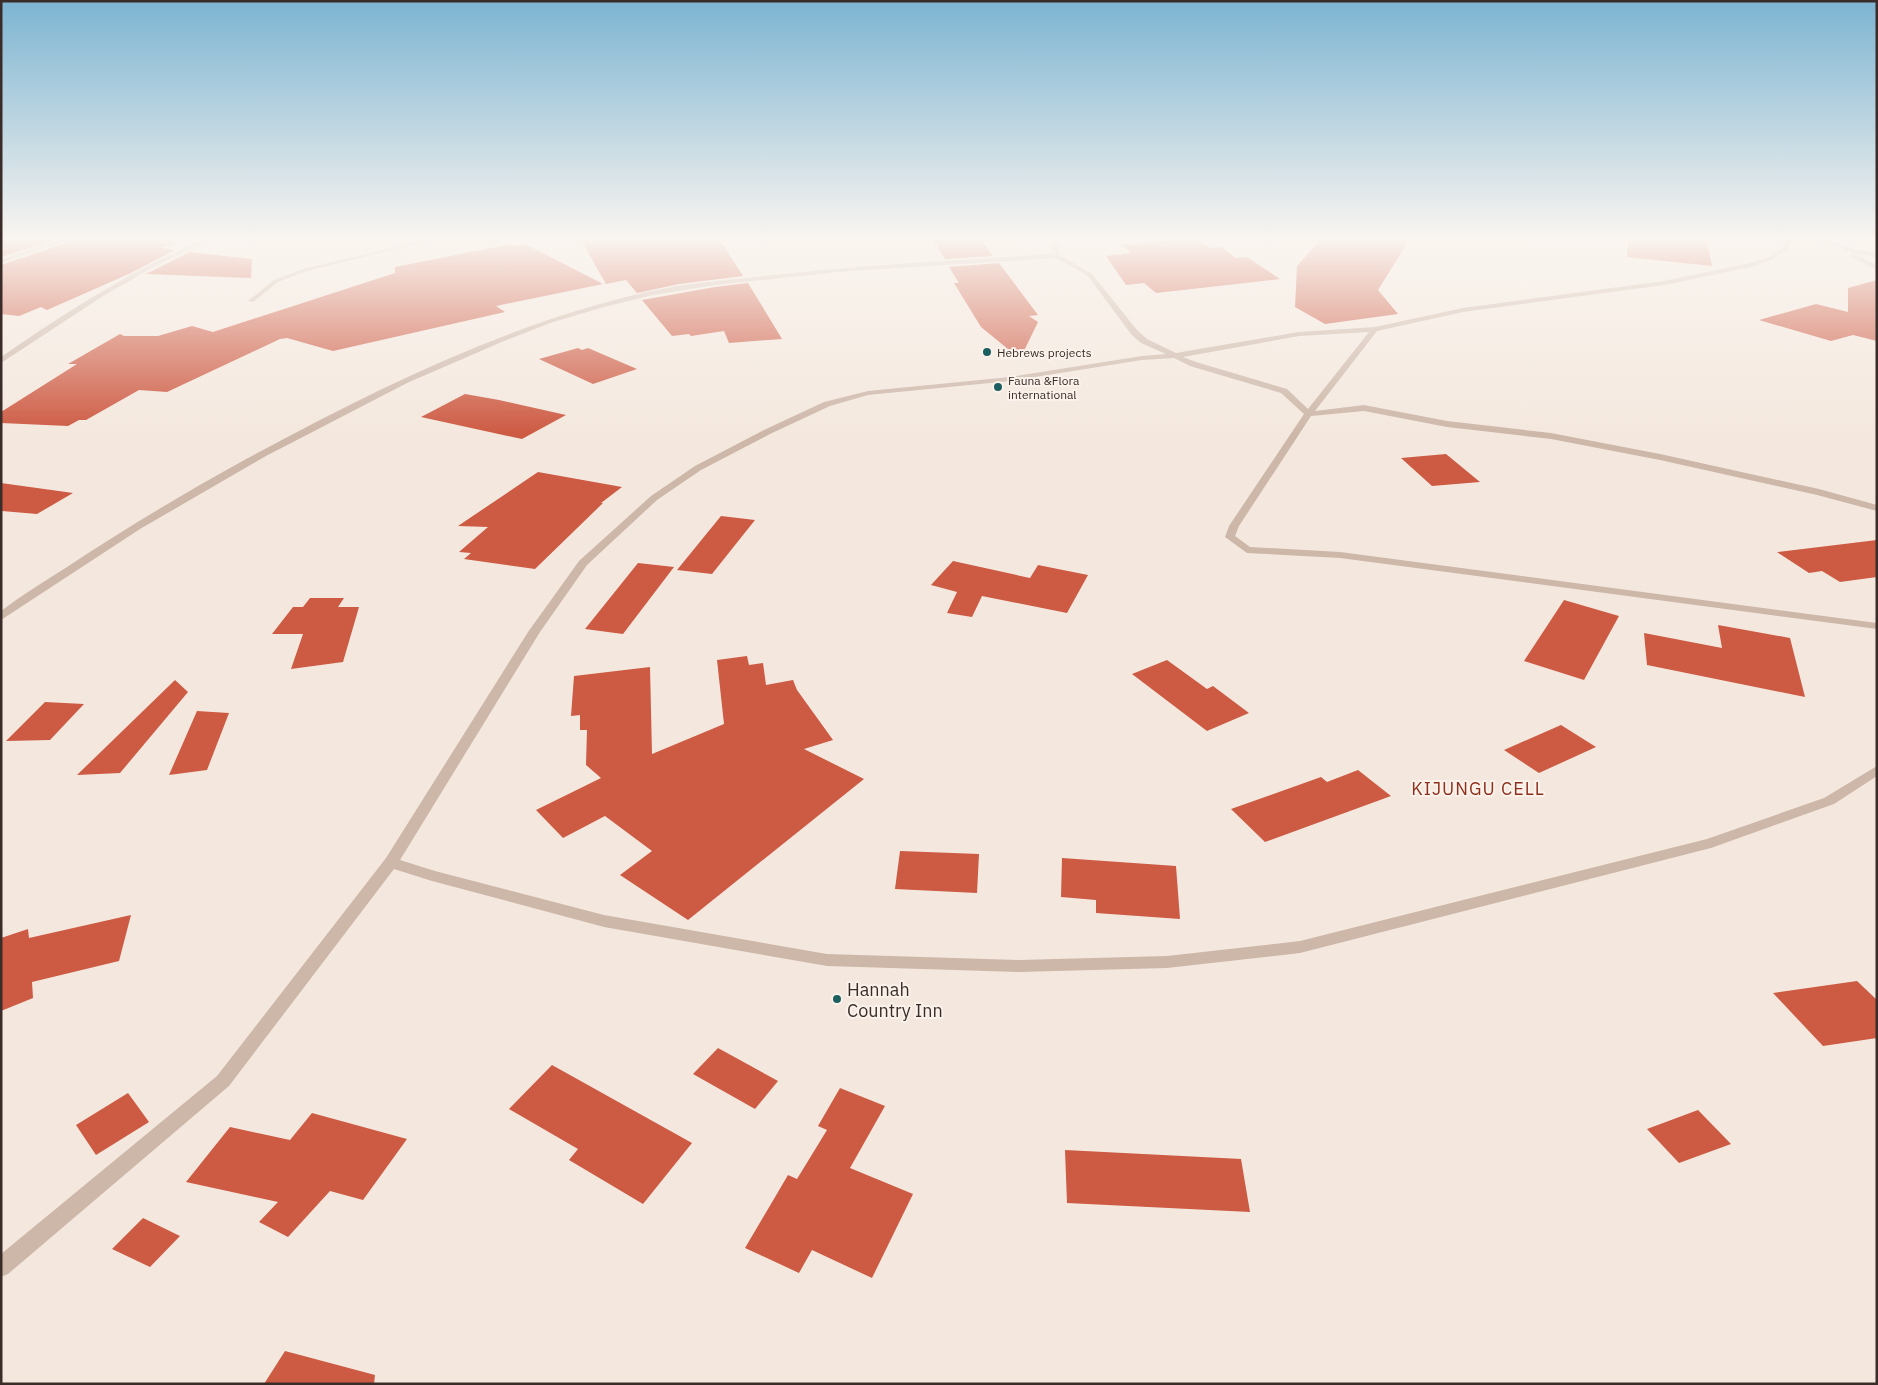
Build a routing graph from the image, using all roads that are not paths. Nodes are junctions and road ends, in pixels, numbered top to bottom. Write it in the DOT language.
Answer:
graph roads {
  1 [pos="84,305"];
  2 [pos="604,305"];
  3 [pos="1113,305"];
  4 [pos="1501,305"];
  5 [pos="1375,329"];
  6 [pos="1173,356"];
  7 [pos="1,361"];
  8 [pos="1308,414"];
  9 [pos="1877,508"];
  10 [pos="1,617"];
  11 [pos="1877,626"];
  12 [pos="1877,770"];
  13 [pos="391,862"];
  14 [pos="1,1267"];
  1 -- 7 [label="street"];
  2 -- 10 [label="street"];
  3 -- 6 [label="street"];
  4 -- 5 [label="street"];
  5 -- 6 [label="street"];
  5 -- 8 [label="street"];
  6 -- 8 [label="street"];
  6 -- 13 [label="street"];
  8 -- 9 [label="street"];
  8 -- 11 [label="street"];
  12 -- 13 [label="street"];
  13 -- 14 [label="street"];
}
